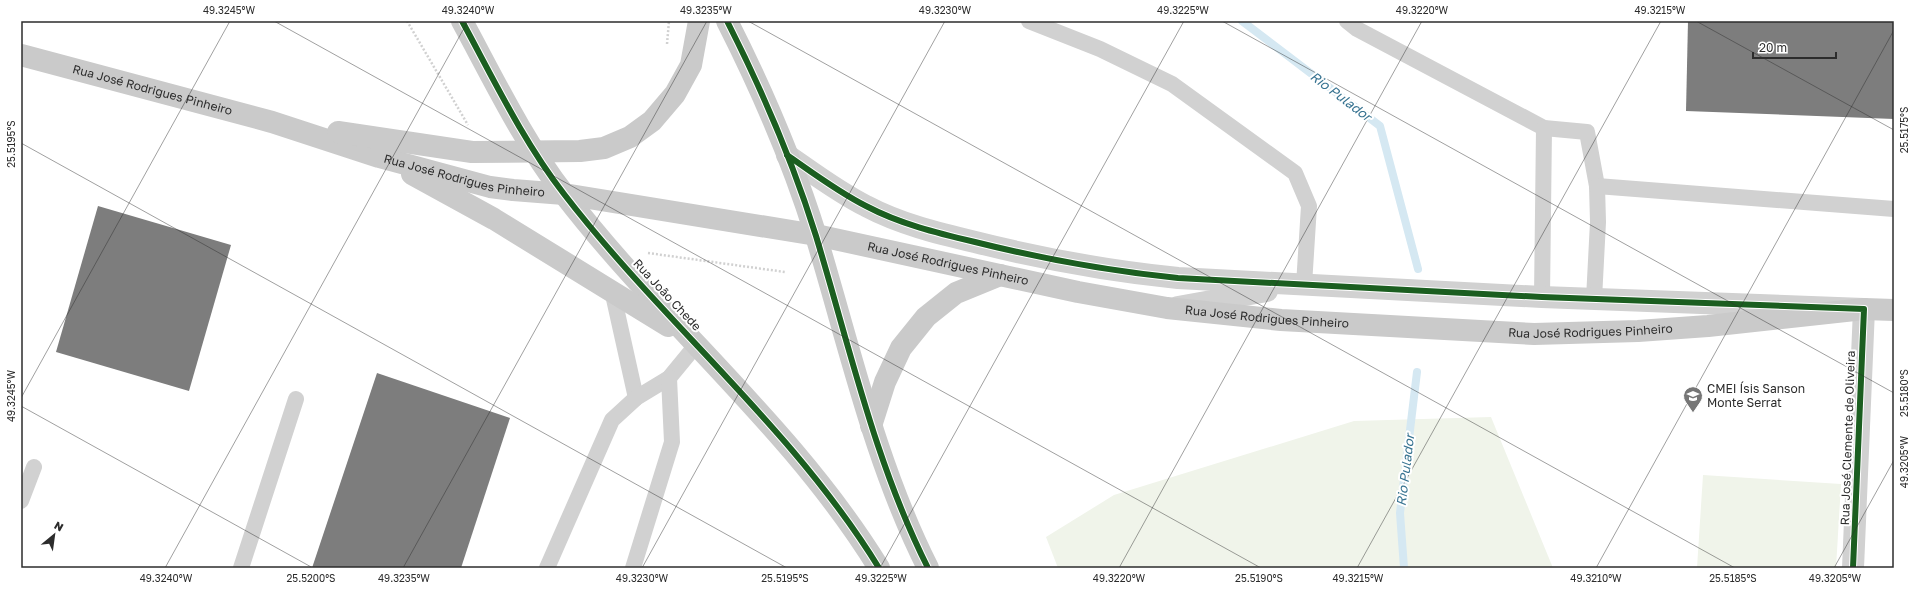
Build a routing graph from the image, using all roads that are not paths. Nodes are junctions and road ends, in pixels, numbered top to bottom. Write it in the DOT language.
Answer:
graph roads {
  1 [pos="462,21"];
  2 [pos="699,21"];
  3 [pos="727,21"];
  4 [pos="1029,21"];
  5 [pos="1347,21"];
  6 [pos="21,55"];
  7 [pos="272,122"];
  8 [pos="1544,128"];
  9 [pos="533,151"];
  10 [pos="787,155"];
  11 [pos="379,156"];
  12 [pos="1597,186"];
  13 [pos="564,194"];
  14 [pos="1894,209"];
  15 [pos="816,235"];
  16 [pos="1000,275"];
  17 [pos="1304,285"];
  18 [pos="612,290"];
  19 [pos="1542,296"];
  20 [pos="1594,299"];
  21 [pos="1167,308"];
  22 [pos="1864,309"];
  23 [pos="1894,310"];
  24 [pos="697,344"];
  25 [pos="669,378"];
  26 [pos="636,398"];
  27 [pos="296,399"];
  28 [pos="871,426"];
  29 [pos="34,467"];
  30 [pos="21,501"];
  31 [pos="241,568"];
  32 [pos="547,568"];
  33 [pos="633,568"];
  34 [pos="879,568"];
  35 [pos="928,568"];
  36 [pos="1853,568"];
  1 -- 9 [label="main road, Rua João Chede"];
  2 -- 9 [label="main road"];
  3 -- 10 [label="main road"];
  4 -- 17 [label="lane"];
  5 -- 8 [label="lane"];
  6 -- 7 [label="main road, Rua José Rodrigues Pinheiro"];
  7 -- 9 [label="main road"];
  7 -- 11 [label="main road, Rua José Rodrigues Pinheiro"];
  8 -- 12 [label="lane"];
  8 -- 19 [label="lane"];
  9 -- 13 [label="main road, Rua João Chede"];
  10 -- 15 [label="main road"];
  10 -- 17 [label="street"];
  11 -- 13 [label="main road, Rua José Rodrigues Pinheiro"];
  11 -- 18 [label="main road"];
  12 -- 14 [label="lane"];
  12 -- 20 [label="lane"];
  13 -- 15 [label="main road, Rua José Rodrigues Pinheiro"];
  13 -- 24 [label="main road, Rua João Chede"];
  15 -- 16 [label="main road, Rua José Rodrigues Pinheiro"];
  15 -- 28 [label="main road"];
  16 -- 21 [label="main road, Rua José Rodrigues Pinheiro"];
  16 -- 28 [label="main road"];
  17 -- 19 [label="street"];
  17 -- 21 [label="street"];
  18 -- 24 [label="main road"];
  18 -- 26 [label="lane"];
  19 -- 20 [label="street"];
  20 -- 22 [label="street"];
  21 -- 22 [label="main road, Rua José Rodrigues Pinheiro"];
  22 -- 23 [label="main road, Rua José Rodrigues Pinheiro"];
  22 -- 36 [label="street, Rua José Clemente de Oliveira"];
  24 -- 25 [label="lane"];
  24 -- 34 [label="main road, Rua João Chede"];
  25 -- 26 [label="lane"];
  25 -- 33 [label="lane"];
  26 -- 32 [label="lane"];
  27 -- 31 [label="lane"];
  28 -- 35 [label="main road"];
  29 -- 30 [label="lane"];
}
